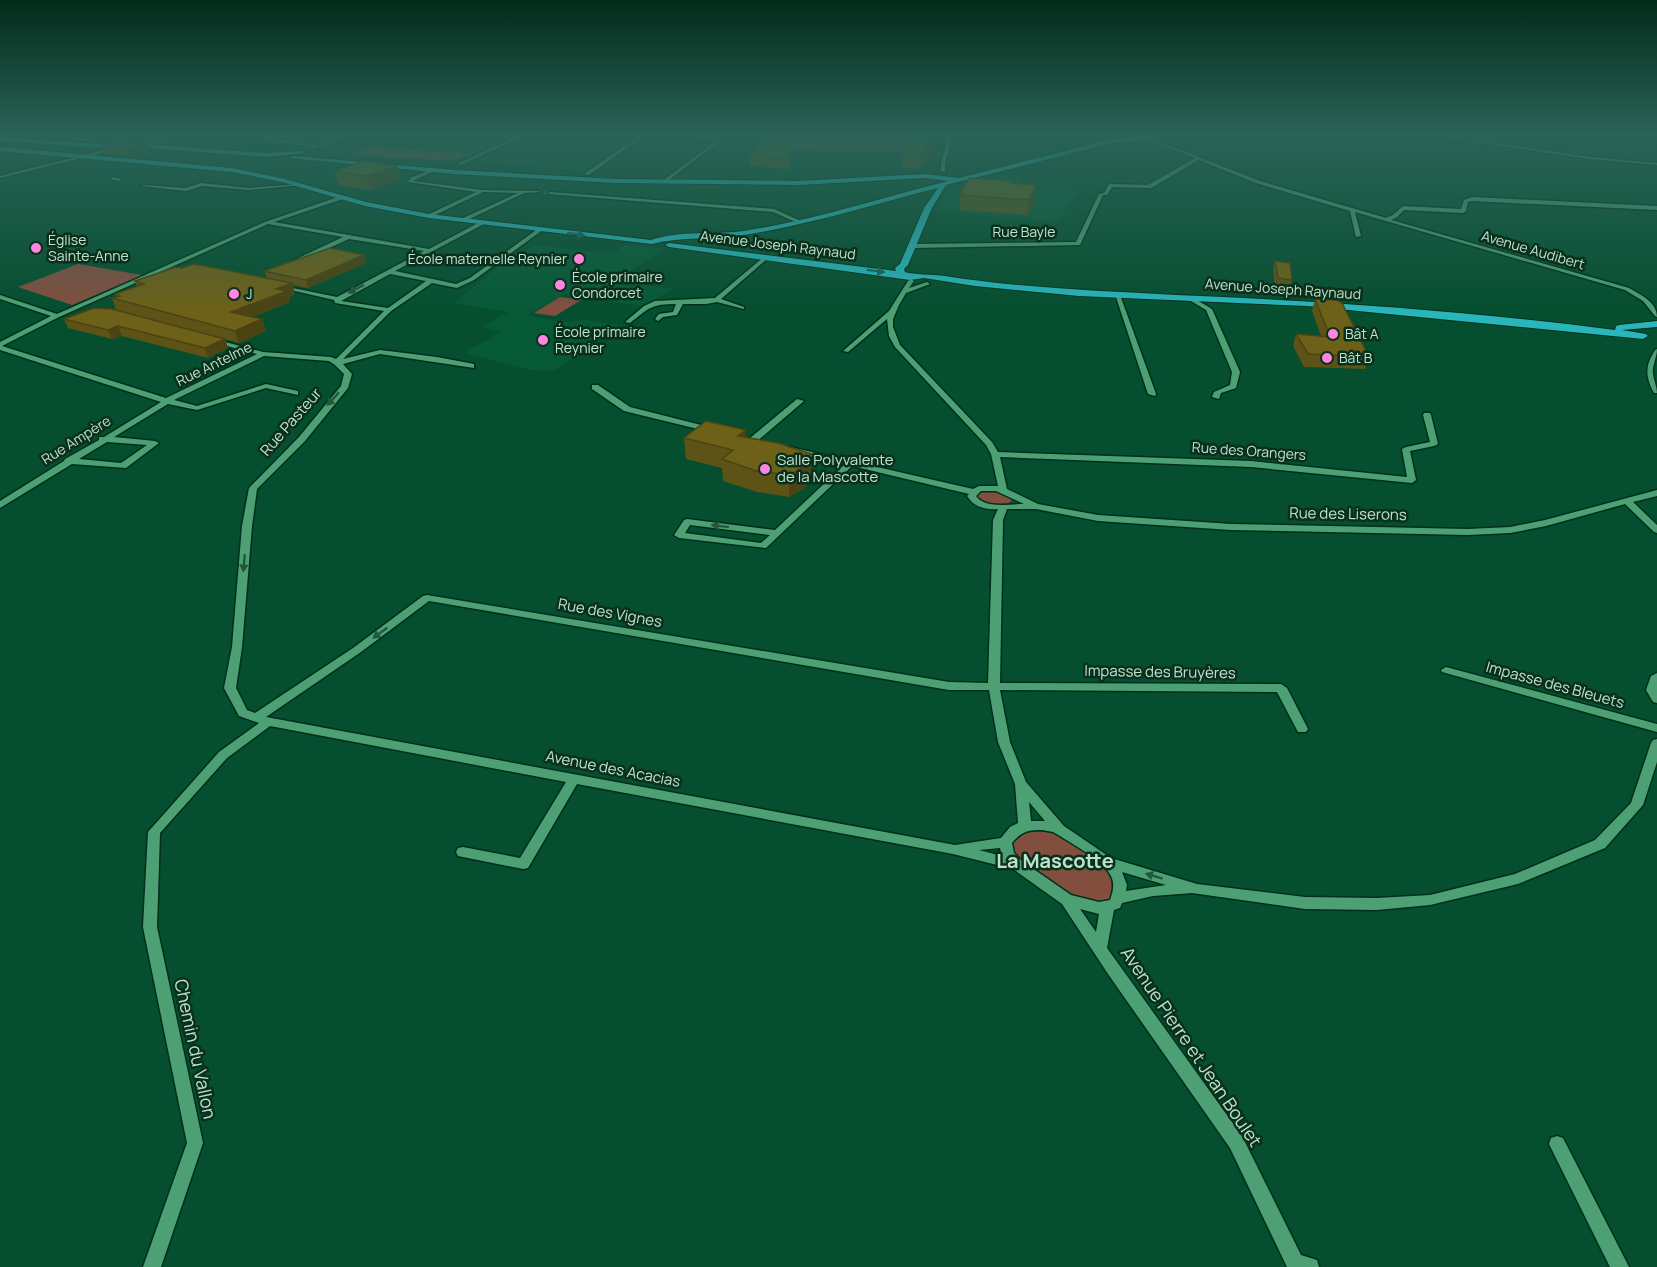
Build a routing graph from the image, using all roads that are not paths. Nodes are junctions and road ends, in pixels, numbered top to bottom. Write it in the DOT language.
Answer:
graph roads {
  1 [pos="326,193"];
  2 [pos="477,193"];
  3 [pos="522,193"];
  4 [pos="552,193"];
  5 [pos="891,193"];
  6 [pos="938,193"];
  7 [pos="1106,193"];
  8 [pos="1295,193"];
  9 [pos="341,198"];
  10 [pos="1657,208"];
  11 [pos="1352,210"];
  12 [pos="429,216"];
  13 [pos="463,220"];
  14 [pos="1386,220"];
  15 [pos="800,222"];
  16 [pos="267,223"];
  17 [pos="482,223"];
  18 [pos="541,229"];
  19 [pos="1358,236"];
  20 [pos="348,237"];
  21 [pos="652,242"];
  22 [pos="912,246"];
  23 [pos="431,251"];
  24 [pos="765,257"];
  25 [pos="177,263"];
  26 [pos="188,266"];
  27 [pos="284,267"];
  28 [pos="390,272"];
  29 [pos="907,274"];
  30 [pos="921,274"];
  31 [pos="430,281"];
  32 [pos="932,281"];
  33 [pos="272,284"];
  34 [pos="903,292"];
  35 [pos="1117,295"];
  36 [pos="0,297"];
  37 [pos="1188,297"];
  38 [pos="1216,298"];
  39 [pos="338,299"];
  40 [pos="717,300"];
  41 [pos="680,303"];
  42 [pos="742,308"];
  43 [pos="1209,309"];
  44 [pos="389,310"];
  45 [pos="70,311"];
  46 [pos="890,313"];
  47 [pos="1655,313"];
  48 [pos="57,316"];
  49 [pos="658,319"];
  50 [pos="47,321"];
  51 [pos="627,322"];
  52 [pos="1646,324"];
  53 [pos="1657,324"];
  54 [pos="1634,327"];
  55 [pos="1588,329"];
  56 [pos="1642,336"];
  57 [pos="210,340"];
  58 [pos="1657,340"];
  59 [pos="0,347"];
  60 [pos="846,351"];
  61 [pos="1657,351"];
  62 [pos="263,354"];
  63 [pos="338,363"];
  64 [pos="471,366"];
  65 [pos="595,387"];
  66 [pos="1657,391"];
  67 [pos="295,393"];
  68 [pos="1152,394"];
  69 [pos="1216,397"];
  70 [pos="167,400"];
  71 [pos="800,401"];
  72 [pos="1427,415"];
  73 [pos="720,432"];
  74 [pos="742,438"];
  75 [pos="102,439"];
  76 [pos="753,440"];
  77 [pos="763,442"];
  78 [pos="785,448"];
  79 [pos="995,454"];
  80 [pos="68,461"];
  81 [pos="851,463"];
  82 [pos="1000,478"];
  83 [pos="984,488"];
  84 [pos="1003,489"];
  85 [pos="973,492"];
  86 [pos="1657,493"];
  87 [pos="1012,497"];
  88 [pos="1626,501"];
  89 [pos="0,505"];
  90 [pos="984,506"];
  91 [pos="1005,506"];
  92 [pos="1036,506"];
  93 [pos="998,520"];
  94 [pos="1657,530"];
  95 [pos="778,533"];
  96 [pos="1446,670"];
  97 [pos="1657,676"];
  98 [pos="994,685"];
  99 [pos="1657,699"];
  100 [pos="262,720"];
  101 [pos="1657,728"];
  102 [pos="1302,729"];
  103 [pos="1657,743"];
  104 [pos="574,778"];
  105 [pos="1021,784"];
  106 [pos="1025,826"];
  107 [pos="1059,829"];
  108 [pos="1005,842"];
  109 [pos="952,849"];
  110 [pos="463,852"];
  111 [pos="1111,863"];
  112 [pos="1017,865"];
  113 [pos="1197,889"];
  114 [pos="1119,898"];
  115 [pos="1067,900"];
  116 [pos="1107,908"];
  117 [pos="1100,947"];
  118 [pos="1557,1144"];
  119 [pos="1301,1266"];
  120 [pos="152,1267"];
  121 [pos="1620,1267"];
  1 -- 9 [label="main road, Avenue Joseph Raynaud"];
  2 -- 12 [label="street"];
  3 -- 13 [label="street"];
  4 -- 15 [label="street"];
  5 -- 15 [label="main road"];
  6 -- 22 [label="main road"];
  7 -- 22 [label="street, Rue Bayle"];
  8 -- 11 [label="street, Avenue Audibert"];
  9 -- 12 [label="main road, Avenue Joseph Raynaud"];
  9 -- 16 [label="street"];
  10 -- 14 [label="street"];
  11 -- 14 [label="street, Avenue Audibert"];
  11 -- 19 [label="street"];
  12 -- 13 [label="main road, Avenue Joseph Raynaud"];
  13 -- 17 [label="main road, Avenue Joseph Raynaud"];
  14 -- 47 [label="street, Avenue Audibert"];
  15 -- 21 [label="main road"];
  16 -- 20 [label="street"];
  16 -- 25 [label="street"];
  17 -- 18 [label="main road, Avenue Joseph Raynaud"];
  17 -- 23 [label="street"];
  18 -- 21 [label="main road, Avenue Joseph Raynaud, one-way"];
  18 -- 31 [label="street"];
  20 -- 23 [label="street"];
  20 -- 27 [label="street"];
  21 -- 24 [label="main road, Avenue Joseph Raynaud"];
  22 -- 29 [label="main road"];
  23 -- 28 [label="street"];
  24 -- 29 [label="main road, Avenue Joseph Raynaud, one-way"];
  24 -- 40 [label="street"];
  25 -- 26 [label="street"];
  25 -- 45 [label="street"];
  28 -- 31 [label="street"];
  28 -- 39 [label="street, one-way"];
  29 -- 30 [label="main road"];
  29 -- 30 [label="main road"];
  29 -- 32 [label="main road, Avenue Joseph Raynaud"];
  29 -- 34 [label="street"];
  30 -- 32 [label="main road"];
  31 -- 44 [label="street"];
  32 -- 34 [label="street"];
  32 -- 35 [label="main road, Avenue Joseph Raynaud"];
  33 -- 39 [label="street"];
  34 -- 46 [label="street"];
  35 -- 37 [label="main road, Avenue Joseph Raynaud"];
  35 -- 68 [label="street"];
  36 -- 48 [label="street"];
  37 -- 38 [label="main road, Avenue Joseph Raynaud"];
  37 -- 43 [label="street"];
  38 -- 43 [label="street"];
  38 -- 55 [label="main road, Avenue Joseph Raynaud"];
  39 -- 44 [label="street"];
  40 -- 41 [label="street"];
  40 -- 42 [label="street"];
  41 -- 49 [label="street"];
  41 -- 51 [label="street"];
  43 -- 69 [label="street"];
  44 -- 63 [label="street"];
  45 -- 48 [label="street"];
  45 -- 50 [label="street"];
  46 -- 60 [label="street"];
  46 -- 79 [label="street"];
  47 -- 52 [label="street, Avenue Audibert"];
  48 -- 50 [label="street"];
  50 -- 59 [label="street"];
  52 -- 53 [label="main road, Avenue Joseph Raynaud"];
  52 -- 54 [label="main road, Avenue Joseph Raynaud"];
  54 -- 55 [label="main road, Avenue Joseph Raynaud"];
  54 -- 56 [label="main road"];
  55 -- 56 [label="main road, Avenue Joseph Raynaud"];
  56 -- 58 [label="main road, Avenue Joseph Raynaud"];
  57 -- 62 [label="street"];
  59 -- 70 [label="street, Rue Antelme"];
  61 -- 66 [label="street"];
  62 -- 63 [label="street, Rue Antelme"];
  62 -- 70 [label="street, Rue Antelme"];
  63 -- 64 [label="street"];
  63 -- 100 [label="street, Rue Pasteur, one-way"];
  65 -- 73 [label="street"];
  67 -- 70 [label="street"];
  70 -- 75 [label="street, Rue Ampère"];
  71 -- 76 [label="street"];
  72 -- 79 [label="street, Rue des Orangers"];
  74 -- 76 [label="street"];
  75 -- 80 [label="street, Rue Ampère"];
  75 -- 80 [label="street"];
  76 -- 77 [label="street"];
  78 -- 81 [label="street"];
  79 -- 82 [label="street"];
  80 -- 89 [label="street, Rue Ampère"];
  81 -- 85 [label="street"];
  81 -- 95 [label="street"];
  82 -- 83 [label="street"];
  82 -- 84 [label="street"];
  83 -- 84 [label="street"];
  83 -- 85 [label="street"];
  84 -- 87 [label="street"];
  85 -- 90 [label="street"];
  86 -- 88 [label="street, Rue des Liserons"];
  87 -- 91 [label="street"];
  87 -- 92 [label="street, Rue des Liserons"];
  88 -- 92 [label="street, Rue des Liserons"];
  88 -- 94 [label="street"];
  90 -- 91 [label="street, Rue des Liserons"];
  90 -- 93 [label="street"];
  91 -- 92 [label="street, Rue des Liserons"];
  91 -- 93 [label="street"];
  93 -- 98 [label="street"];
  95 -- 95 [label="street, one-way"];
  96 -- 101 [label="street, Impasse des Bleuets"];
  97 -- 99 [label="street"];
  98 -- 100 [label="street, Rue des Vignes, one-way"];
  98 -- 102 [label="street, Impasse des Bruyères"];
  98 -- 105 [label="street"];
  100 -- 104 [label="street, Avenue des Acacias"];
  100 -- 120 [label="street, Chemin du Vallon"];
  103 -- 113 [label="street"];
  104 -- 109 [label="street, Avenue des Acacias"];
  104 -- 110 [label="street"];
  105 -- 106 [label="street"];
  105 -- 107 [label="street"];
  106 -- 107 [label="street"];
  106 -- 108 [label="street"];
  107 -- 111 [label="street"];
  108 -- 109 [label="street, Avenue des Acacias"];
  108 -- 112 [label="street"];
  109 -- 112 [label="street, Avenue des Acacias"];
  113 -- 111 [label="street, one-way"];
  111 -- 114 [label="street"];
  112 -- 115 [label="street"];
  113 -- 114 [label="street"];
  114 -- 116 [label="street"];
  115 -- 116 [label="street"];
  115 -- 117 [label="street, Avenue Pierre et Jean Boulet"];
  116 -- 117 [label="street, Avenue Pierre et Jean Boulet"];
  117 -- 119 [label="street, Avenue Pierre et Jean Boulet"];
  118 -- 121 [label="street"];
}
